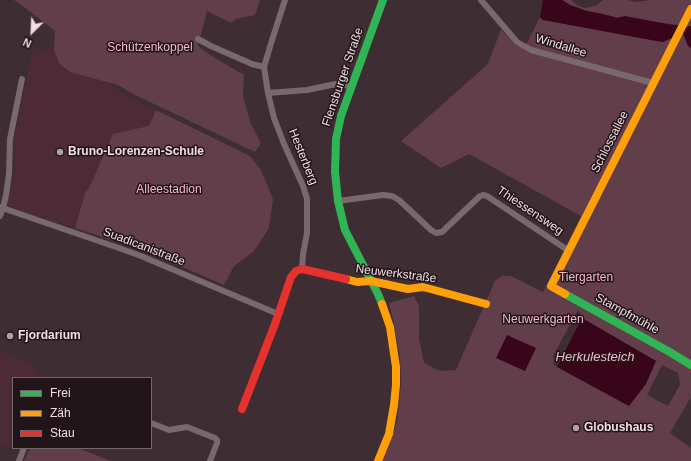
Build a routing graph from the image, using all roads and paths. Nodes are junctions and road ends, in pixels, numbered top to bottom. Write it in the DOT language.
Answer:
graph roads {
  1 [pos="285,0"];
  2 [pos="383,0"];
  3 [pos="481,0"];
  4 [pos="691,10"];
  5 [pos="198,40"];
  6 [pos="264,67"];
  7 [pos="22,79"];
  8 [pos="652,83"];
  9 [pos="352,87"];
  10 [pos="268,93"];
  11 [pos="338,201"];
  12 [pos="2,207"];
  13 [pos="0,216"];
  14 [pos="569,251"];
  15 [pos="302,269"];
  16 [pos="371,281"];
  17 [pos="551,286"];
  18 [pos="486,304"];
  19 [pos="278,314"];
  20 [pos="691,365"];
  21 [pos="242,409"];
  22 [pos="152,423"];
  23 [pos="24,449"];
  24 [pos="19,461"];
  25 [pos="210,461"];
  26 [pos="378,461"];
  1 -- 6 [label="street, Hesterberg"];
  2 -- 9 [label="street, Flensburger Straße"];
  3 -- 8 [label="street, Windallee"];
  4 -- 8 [label="street, Schlossallee"];
  5 -- 6 [label="street"];
  6 -- 10 [label="street, Hesterberg"];
  7 -- 12 [label="street"];
  8 -- 14 [label="street, Schlossallee"];
  9 -- 10 [label="street"];
  9 -- 11 [label="street, Flensburger Straße"];
  10 -- 15 [label="street, Hesterberg"];
  11 -- 14 [label="street, Thiessensweg"];
  11 -- 16 [label="street, Flensburger Straße"];
  12 -- 13 [label="street"];
  12 -- 19 [label="street, Suadicanistraße"];
  14 -- 17 [label="street, Schlossallee"];
  15 -- 16 [label="street, Neuwerkstraße"];
  15 -- 19 [label="street"];
  16 -- 18 [label="street, Neuwerkstraße"];
  16 -- 26 [label="street, Flensburger Straße"];
  17 -- 20 [label="street, Stampfmühle"];
  19 -- 21 [label="street"];
  22 -- 25 [label="street"];
  23 -- 24 [label="street"];
}
